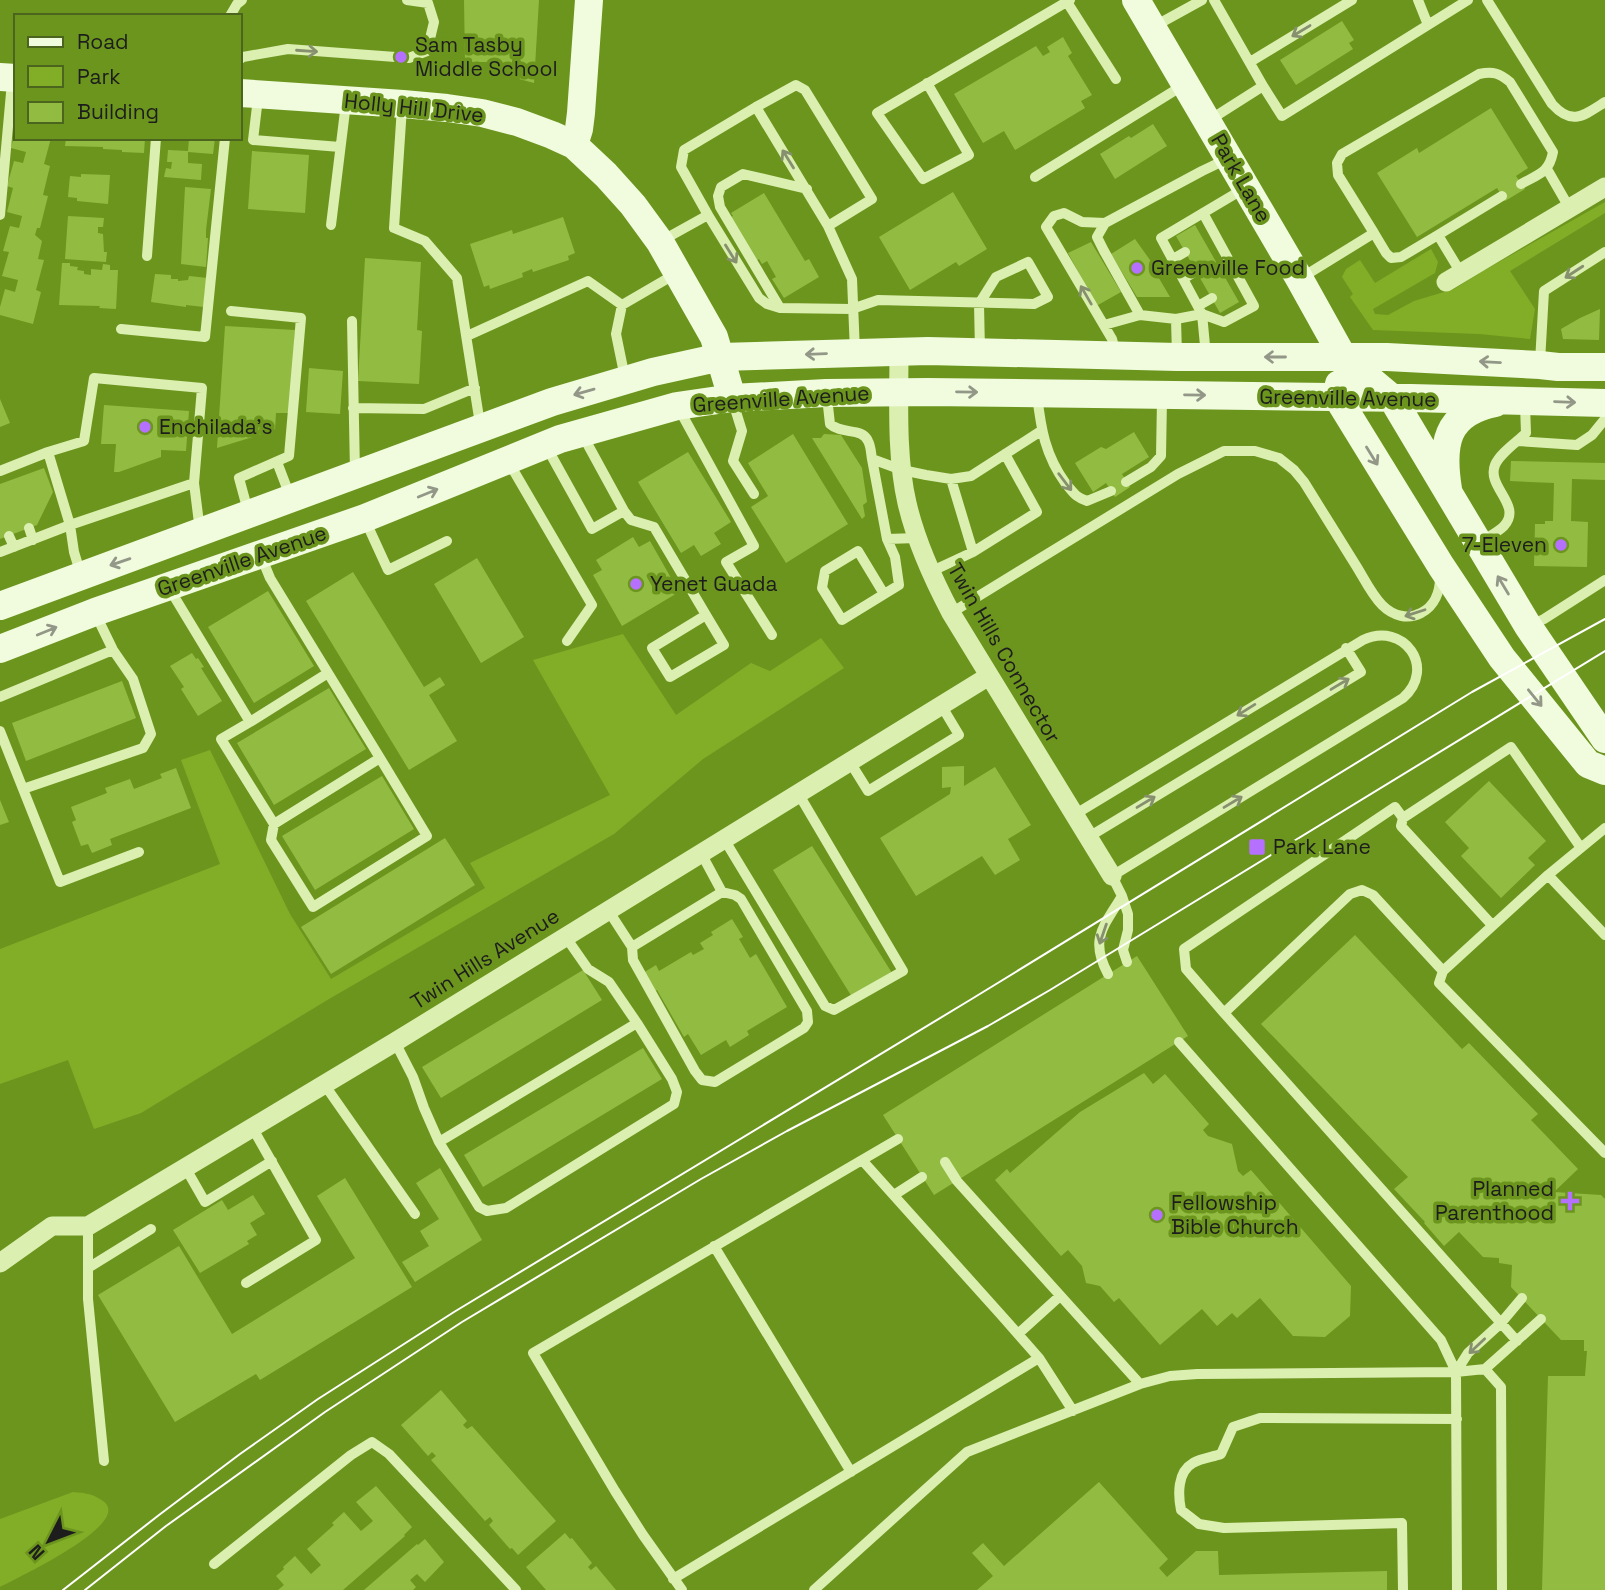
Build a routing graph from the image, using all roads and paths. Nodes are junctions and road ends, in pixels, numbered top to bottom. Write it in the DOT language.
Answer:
graph roads {
  1 [pos="242,0"];
  2 [pos="407,0"];
  3 [pos="589,0"];
  4 [pos="1136,0"];
  5 [pos="1202,0"];
  6 [pos="1214,0"];
  7 [pos="1352,0"];
  8 [pos="1418,0"];
  9 [pos="1468,0"];
  10 [pos="1488,0"];
  11 [pos="1069,1"];
  12 [pos="231,14"];
  13 [pos="1428,25"];
  14 [pos="1152,28"];
  15 [pos="242,58"];
  16 [pos="1250,62"];
  17 [pos="9,77"];
  18 [pos="1116,79"];
  19 [pos="927,83"];
  20 [pos="1186,84"];
  21 [pos="1263,86"];
  22 [pos="249,94"];
  23 [pos="346,101"];
  24 [pos="1605,102"];
  25 [pos="403,104"];
  26 [pos="756,107"];
  27 [pos="1207,121"];
  28 [pos="156,140"];
  29 [pos="225,140"];
  30 [pos="574,145"];
  31 [pos="340,147"];
  32 [pos="1229,158"];
  33 [pos="1548,169"];
  34 [pos="1035,177"];
  35 [pos="1521,184"];
  36 [pos="1246,187"];
  37 [pos="1605,187"];
  38 [pos="807,189"];
  39 [pos="1502,196"];
  40 [pos="1570,209"];
  41 [pos="1203,213"];
  42 [pos="0,215"];
  43 [pos="708,215"];
  44 [pos="1105,223"];
  45 [pos="331,225"];
  46 [pos="828,226"];
  47 [pos="1214,233"];
  48 [pos="1374,233"];
  49 [pos="1438,235"];
  50 [pos="1204,240"];
  51 [pos="660,242"];
  52 [pos="1185,252"];
  53 [pos="1605,252"];
  54 [pos="1225,254"];
  55 [pos="147,256"];
  56 [pos="1173,259"];
  57 [pos="1216,260"];
  58 [pos="1196,271"];
  59 [pos="677,272"];
  60 [pos="1454,277"];
  61 [pos="1299,278"];
  62 [pos="1183,279"];
  63 [pos="1212,298"];
  64 [pos="978,304"];
  65 [pos="622,305"];
  66 [pos="780,308"];
  67 [pos="852,309"];
  68 [pos="1200,310"];
  69 [pos="231,311"];
  70 [pos="1140,315"];
  71 [pos="1176,320"];
  72 [pos="352,321"];
  73 [pos="1104,325"];
  74 [pos="121,329"];
  75 [pos="467,336"];
  76 [pos="855,352"];
  77 [pos="899,352"];
  78 [pos="980,352"];
  79 [pos="1116,355"];
  80 [pos="721,357"];
  81 [pos="1177,357"];
  82 [pos="1206,357"];
  83 [pos="1343,358"];
  84 [pos="1540,365"];
  85 [pos="1605,368"];
  86 [pos="625,380"];
  87 [pos="475,388"];
  88 [pos="899,392"];
  89 [pos="826,393"];
  90 [pos="1037,393"];
  91 [pos="1162,395"];
  92 [pos="1337,397"];
  93 [pos="732,398"];
  94 [pos="1392,398"];
  95 [pos="1517,400"];
  96 [pos="1605,403"];
  97 [pos="677,406"];
  98 [pos="353,408"];
  99 [pos="1605,419"];
  100 [pos="481,428"];
  101 [pos="1041,431"];
  102 [pos="581,433"];
  103 [pos="1517,441"];
  104 [pos="546,445"];
  105 [pos="48,452"];
  106 [pos="1004,454"];
  107 [pos="872,459"];
  108 [pos="508,460"];
  109 [pos="277,462"];
  110 [pos="4,469"];
  111 [pos="902,470"];
  112 [pos="355,476"];
  113 [pos="951,479"];
  114 [pos="12,480"];
  115 [pos="1126,482"];
  116 [pos="194,484"];
  117 [pos="1111,491"];
  118 [pos="754,494"];
  119 [pos="1449,495"];
  120 [pos="291,499"];
  121 [pos="624,511"];
  122 [pos="249,515"];
  123 [pos="365,518"];
  124 [pos="70,525"];
  125 [pos="29,528"];
  126 [pos="200,533"];
  127 [pos="9,536"];
  128 [pos="887,538"];
  129 [pos="917,538"];
  130 [pos="33,540"];
  131 [pos="447,541"];
  132 [pos="1478,544"];
  133 [pos="14,547"];
  134 [pos="0,552"];
  135 [pos="973,552"];
  136 [pos="260,554"];
  137 [pos="1441,566"];
  138 [pos="930,572"];
  139 [pos="81,575"];
  140 [pos="1605,580"];
  141 [pos="168,587"];
  142 [pos="884,594"];
  143 [pos="0,606"];
  144 [pos="95,612"];
  145 [pos="951,613"];
  146 [pos="706,615"];
  147 [pos="1528,626"];
  148 [pos="772,635"];
  149 [pos="567,641"];
  150 [pos="1346,648"];
  151 [pos="0,649"];
  152 [pos="113,650"];
  153 [pos="328,673"];
  154 [pos="989,676"];
  155 [pos="0,697"];
  156 [pos="942,705"];
  157 [pos="250,722"];
  158 [pos="1597,723"];
  159 [pos="0,731"];
  160 [pos="380,758"];
  161 [pos="850,762"];
  162 [pos="1605,771"];
  163 [pos="23,789"];
  164 [pos="798,793"];
  165 [pos="1073,816"];
  166 [pos="1403,818"];
  167 [pos="274,824"];
  168 [pos="1605,828"];
  169 [pos="1087,838"];
  170 [pos="724,839"];
  171 [pos="1581,848"];
  172 [pos="139,852"];
  173 [pos="701,853"];
  174 [pos="1548,875"];
  175 [pos="1112,876"];
  176 [pos="722,892"];
  177 [pos="1122,896"];
  178 [pos="608,909"];
  179 [pos="1492,925"];
  180 [pos="1605,935"];
  181 [pos="565,936"];
  182 [pos="632,947"];
  183 [pos="1127,962"];
  184 [pos="1443,971"];
  185 [pos="1108,974"];
  186 [pos="1224,1013"];
  187 [pos="637,1023"];
  188 [pos="395,1042"];
  189 [pos="1179,1042"];
  190 [pos="324,1084"];
  191 [pos="252,1127"];
  192 [pos="898,1139"];
  193 [pos="439,1142"];
  194 [pos="1605,1153"];
  195 [pos="862,1160"];
  196 [pos="272,1161"];
  197 [pos="945,1162"];
  198 [pos="185,1167"];
  199 [pos="922,1177"];
  200 [pos="894,1195"];
  201 [pos="415,1214"];
  202 [pos="88,1226"];
  203 [pos="151,1229"];
  204 [pos="714,1246"];
  205 [pos="0,1263"];
  206 [pos="88,1268"];
  207 [pos="246,1283"];
  208 [pos="1060,1296"];
  209 [pos="1522,1298"];
  210 [pos="1541,1319"];
  211 [pos="1501,1323"];
  212 [pos="1018,1334"];
  213 [pos="1517,1341"];
  214 [pos="1038,1358"];
  215 [pos="1485,1369"];
  216 [pos="1456,1372"];
  217 [pos="1140,1384"];
  218 [pos="1073,1411"];
  219 [pos="1457,1419"];
  220 [pos="104,1461"];
  221 [pos="851,1472"];
  222 [pos="214,1564"];
  223 [pos="673,1579"];
  224 [pos="516,1590"];
  225 [pos="682,1590"];
  226 [pos="814,1590"];
  227 [pos="1403,1590"];
  228 [pos="1457,1590"];
  229 [pos="1502,1590"];
  1 -- 12 [label="lane"];
  15 -- 2 [label="lane, one-way"];
  3 -- 30 [label="main road"];
  4 -- 14 [label="main road, Park Lane"];
  5 -- 14 [label="lane"];
  6 -- 16 [label="lane"];
  7 -- 16 [label="lane, one-way"];
  8 -- 13 [label="lane"];
  9 -- 13 [label="lane"];
  10 -- 24 [label="lane"];
  11 -- 18 [label="lane"];
  11 -- 19 [label="lane"];
  13 -- 21 [label="lane"];
  14 -- 20 [label="main road, Park Lane"];
  16 -- 21 [label="lane"];
  17 -- 42 [label="lane"];
  19 -- 19 [label="lane"];
  20 -- 27 [label="main road, Park Lane"];
  20 -- 34 [label="lane"];
  21 -- 27 [label="lane"];
  22 -- 23 [label="main road, Holly Hill Drive"];
  22 -- 31 [label="lane"];
  23 -- 25 [label="main road, Holly Hill Drive"];
  23 -- 31 [label="lane"];
  25 -- 30 [label="main road, Holly Hill Drive"];
  25 -- 75 [label="lane"];
  38 -- 26 [label="lane, one-way"];
  26 -- 43 [label="lane"];
  26 -- 46 [label="lane"];
  27 -- 32 [label="main road, Park Lane"];
  28 -- 55 [label="lane"];
  29 -- 74 [label="lane"];
  30 -- 51 [label="main road, Holly Hill Drive"];
  31 -- 45 [label="lane"];
  32 -- 36 [label="main road, Park Lane"];
  32 -- 44 [label="lane"];
  33 -- 35 [label="lane"];
  33 -- 40 [label="lane"];
  33 -- 48 [label="lane"];
  36 -- 41 [label="lane"];
  36 -- 61 [label="main road, Park Lane"];
  37 -- 40 [label="street"];
  38 -- 46 [label="lane"];
  38 -- 66 [label="lane"];
  39 -- 49 [label="lane"];
  40 -- 60 [label="street"];
  41 -- 47 [label="lane"];
  41 -- 56 [label="lane"];
  43 -- 51 [label="lane"];
  43 -- 66 [label="lane, one-way"];
  44 -- 70 [label="lane"];
  73 -- 44 [label="lane, one-way"];
  46 -- 67 [label="lane"];
  47 -- 50 [label="lane"];
  47 -- 54 [label="lane"];
  48 -- 49 [label="lane"];
  48 -- 61 [label="lane"];
  49 -- 60 [label="lane"];
  51 -- 59 [label="main road, Holly Hill Drive"];
  52 -- 56 [label="lane"];
  53 -- 84 [label="lane, one-way"];
  54 -- 57 [label="lane"];
  54 -- 68 [label="lane"];
  56 -- 62 [label="lane"];
  58 -- 62 [label="lane"];
  59 -- 65 [label="lane"];
  59 -- 80 [label="main road, Holly Hill Drive"];
  61 -- 83 [label="main road, Park Lane"];
  62 -- 68 [label="lane"];
  63 -- 68 [label="lane"];
  64 -- 64 [label="lane"];
  64 -- 67 [label="lane"];
  64 -- 78 [label="lane"];
  65 -- 75 [label="lane"];
  65 -- 86 [label="lane"];
  66 -- 67 [label="lane"];
  67 -- 76 [label="lane"];
  68 -- 71 [label="lane"];
  68 -- 82 [label="lane"];
  69 -- 109 [label="lane"];
  70 -- 71 [label="lane"];
  70 -- 73 [label="lane"];
  71 -- 81 [label="lane"];
  72 -- 98 [label="lane"];
  73 -- 79 [label="lane"];
  75 -- 87 [label="lane"];
  76 -- 77 [label="main road, Greenville Avenue"];
  76 -- 80 [label="main road, Greenville Avenue, one-way"];
  77 -- 78 [label="main road, Greenville Avenue"];
  77 -- 88 [label="street, Twin Hills Connector"];
  78 -- 79 [label="main road, Greenville Avenue"];
  79 -- 81 [label="main road, Greenville Avenue"];
  80 -- 86 [label="main road, Greenville Avenue"];
  80 -- 93 [label="main road, Holly Hill Drive"];
  81 -- 82 [label="main road, Greenville Avenue"];
  83 -- 82 [label="main road, Greenville Avenue, one-way"];
  84 -- 83 [label="main road, Greenville Avenue, one-way"];
  83 -- 92 [label="main road"];
  83 -- 94 [label="main road, Park Lane"];
  84 -- 85 [label="main road, Greenville Avenue"];
  86 -- 100 [label="main road, Greenville Avenue, one-way"];
  87 -- 98 [label="lane"];
  87 -- 100 [label="lane"];
  88 -- 89 [label="main road, Greenville Avenue"];
  88 -- 90 [label="main road, Greenville Avenue, one-way"];
  88 -- 111 [label="street, Twin Hills Connector"];
  89 -- 93 [label="main road, Greenville Avenue"];
  89 -- 107 [label="lane"];
  90 -- 91 [label="main road, Greenville Avenue"];
  90 -- 101 [label="lane"];
  91 -- 92 [label="main road, Greenville Avenue, one-way"];
  91 -- 115 [label="lane"];
  92 -- 94 [label="main road, Greenville Avenue"];
  92 -- 137 [label="main road, one-way"];
  93 -- 97 [label="main road, Greenville Avenue"];
  93 -- 118 [label="lane"];
  94 -- 95 [label="main road, Greenville Avenue"];
  94 -- 119 [label="main road, Park Lane"];
  95 -- 96 [label="main road, Greenville Avenue, one-way"];
  95 -- 103 [label="lane"];
  95 -- 119 [label="main road"];
  97 -- 102 [label="main road, Greenville Avenue"];
  97 -- 148 [label="lane"];
  98 -- 112 [label="lane"];
  99 -- 103 [label="lane"];
  100 -- 112 [label="main road, Greenville Avenue"];
  101 -- 106 [label="lane"];
  101 -- 117 [label="lane, one-way"];
  102 -- 104 [label="main road, Greenville Avenue"];
  102 -- 121 [label="lane"];
  103 -- 132 [label="lane"];
  104 -- 108 [label="main road, Greenville Avenue"];
  104 -- 121 [label="lane"];
  105 -- 110 [label="lane"];
  105 -- 116 [label="lane"];
  105 -- 124 [label="lane"];
  106 -- 113 [label="lane"];
  106 -- 135 [label="lane"];
  107 -- 111 [label="lane"];
  107 -- 128 [label="lane"];
  123 -- 108 [label="main road, Greenville Avenue, one-way"];
  108 -- 149 [label="lane"];
  109 -- 120 [label="lane"];
  109 -- 122 [label="lane"];
  110 -- 114 [label="lane"];
  111 -- 113 [label="lane"];
  111 -- 129 [label="street, Twin Hills Connector"];
  112 -- 120 [label="main road, Greenville Avenue"];
  112 -- 123 [label="main road"];
  113 -- 135 [label="lane"];
  116 -- 124 [label="lane"];
  116 -- 126 [label="lane"];
  119 -- 132 [label="main road, Park Lane"];
  120 -- 122 [label="main road, Greenville Avenue"];
  121 -- 146 [label="lane"];
  122 -- 126 [label="main road, Greenville Avenue"];
  123 -- 131 [label="lane"];
  123 -- 136 [label="main road, Greenville Avenue"];
  124 -- 130 [label="lane"];
  124 -- 139 [label="lane"];
  125 -- 130 [label="lane"];
  126 -- 139 [label="main road, Greenville Avenue, one-way"];
  127 -- 133 [label="lane"];
  128 -- 129 [label="lane"];
  128 -- 142 [label="lane"];
  129 -- 138 [label="street, Twin Hills Connector"];
  130 -- 133 [label="lane"];
  147 -- 132 [label="main road, Park Lane, one-way"];
  133 -- 134 [label="lane"];
  135 -- 138 [label="lane"];
  136 -- 141 [label="main road, Greenville Avenue"];
  136 -- 153 [label="lane"];
  137 -- 145 [label="lane, one-way"];
  137 -- 162 [label="main road, one-way"];
  138 -- 145 [label="street, Twin Hills Connector"];
  139 -- 143 [label="main road, Greenville Avenue"];
  139 -- 144 [label="main road"];
  140 -- 147 [label="lane"];
  141 -- 144 [label="main road, Greenville Avenue"];
  141 -- 157 [label="lane"];
  142 -- 142 [label="lane"];
  151 -- 144 [label="main road, Greenville Avenue, one-way"];
  144 -- 152 [label="lane"];
  145 -- 154 [label="street, Twin Hills Connector"];
  146 -- 146 [label="lane"];
  147 -- 158 [label="main road, Park Lane"];
  150 -- 165 [label="lane, one-way"];
  169 -- 150 [label="lane, one-way"];
  175 -- 150 [label="lane, one-way"];
  152 -- 155 [label="lane"];
  152 -- 163 [label="lane"];
  153 -- 157 [label="lane"];
  153 -- 160 [label="lane"];
  154 -- 156 [label="street, Twin Hills Avenue"];
  154 -- 165 [label="street, Twin Hills Connector"];
  156 -- 161 [label="street, Twin Hills Avenue"];
  156 -- 161 [label="lane"];
  157 -- 167 [label="lane"];
  159 -- 163 [label="lane"];
  160 -- 167 [label="lane"];
  160 -- 167 [label="lane"];
  161 -- 164 [label="street, Twin Hills Avenue"];
  163 -- 172 [label="lane"];
  164 -- 170 [label="street, Twin Hills Avenue"];
  164 -- 170 [label="lane"];
  165 -- 169 [label="street, Twin Hills Connector"];
  166 -- 171 [label="lane"];
  166 -- 179 [label="lane"];
  166 -- 186 [label="lane"];
  168 -- 171 [label="lane"];
  169 -- 175 [label="street, Twin Hills Connector"];
  170 -- 173 [label="street, Twin Hills Avenue"];
  171 -- 174 [label="lane"];
  173 -- 176 [label="lane"];
  173 -- 178 [label="street, Twin Hills Avenue"];
  174 -- 179 [label="lane"];
  174 -- 180 [label="lane"];
  175 -- 177 [label="lane"];
  176 -- 182 [label="lane"];
  176 -- 182 [label="lane"];
  177 -- 183 [label="lane"];
  177 -- 185 [label="lane, one-way"];
  178 -- 181 [label="street, Twin Hills Avenue"];
  178 -- 182 [label="lane"];
  179 -- 184 [label="lane"];
  181 -- 187 [label="lane"];
  181 -- 188 [label="street, Twin Hills Avenue"];
  184 -- 186 [label="lane"];
  184 -- 194 [label="lane"];
  186 -- 211 [label="lane"];
  187 -- 193 [label="lane"];
  187 -- 193 [label="lane"];
  188 -- 190 [label="street, Twin Hills Avenue"];
  188 -- 193 [label="lane"];
  189 -- 216 [label="lane"];
  190 -- 191 [label="street, Twin Hills Avenue"];
  190 -- 201 [label="lane"];
  191 -- 196 [label="lane"];
  191 -- 198 [label="street, Twin Hills Avenue"];
  192 -- 195 [label="lane"];
  195 -- 200 [label="lane"];
  195 -- 204 [label="lane"];
  196 -- 198 [label="lane"];
  196 -- 207 [label="lane"];
  197 -- 208 [label="lane"];
  198 -- 202 [label="street, Twin Hills Avenue"];
  199 -- 200 [label="lane"];
  200 -- 212 [label="lane"];
  202 -- 205 [label="street"];
  202 -- 206 [label="lane"];
  203 -- 206 [label="lane"];
  204 -- 221 [label="lane"];
  204 -- 223 [label="lane"];
  206 -- 220 [label="lane"];
  208 -- 212 [label="lane"];
  208 -- 217 [label="lane"];
  209 -- 211 [label="lane"];
  210 -- 213 [label="lane"];
  211 -- 213 [label="lane"];
  211 -- 216 [label="lane, one-way"];
  212 -- 214 [label="lane"];
  213 -- 215 [label="lane"];
  214 -- 218 [label="lane"];
  214 -- 221 [label="lane"];
  215 -- 216 [label="lane"];
  215 -- 229 [label="lane"];
  216 -- 217 [label="lane"];
  216 -- 219 [label="lane"];
  217 -- 218 [label="lane"];
  218 -- 226 [label="lane"];
  219 -- 227 [label="lane"];
  219 -- 228 [label="lane"];
  221 -- 223 [label="lane"];
  222 -- 224 [label="lane"];
  223 -- 225 [label="lane"];
}
